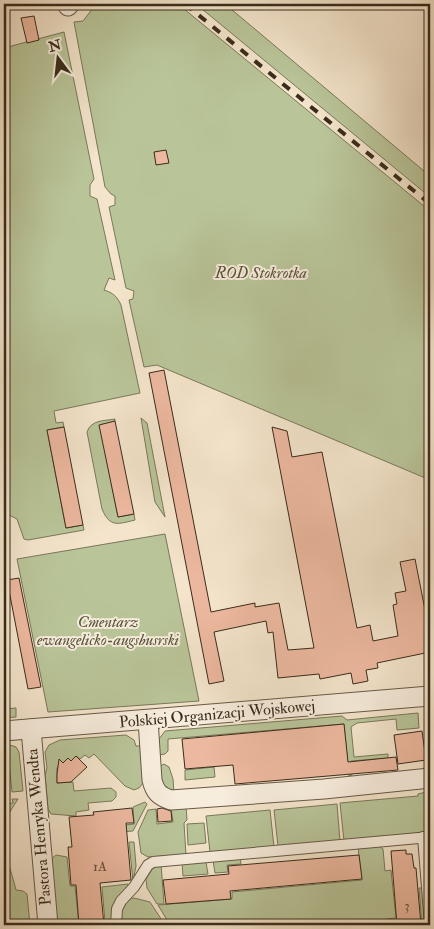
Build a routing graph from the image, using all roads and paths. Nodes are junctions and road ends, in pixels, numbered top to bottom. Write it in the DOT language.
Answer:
graph roads {
  1 [pos="430,696"];
  2 [pos="148,720"];
  3 [pos="31,729"];
  4 [pos="4,731"];
  5 [pos="430,778"];
  6 [pos="426,837"];
  7 [pos="48,925"];
  8 [pos="116,925"];
  9 [pos="430,925"];
  1 -- 2 [label="street, Polskiej Organizacji Wojskowej"];
  2 -- 3 [label="street, Polskiej Organizacji Wojskowej"];
  2 -- 5 [label="street"];
  3 -- 4 [label="street, Polskiej Organizacji Wojskowej"];
  3 -- 7 [label="street, Pastora Henryka Wendta"];
  6 -- 8 [label="lane"];
  6 -- 9 [label="lane"];
}
